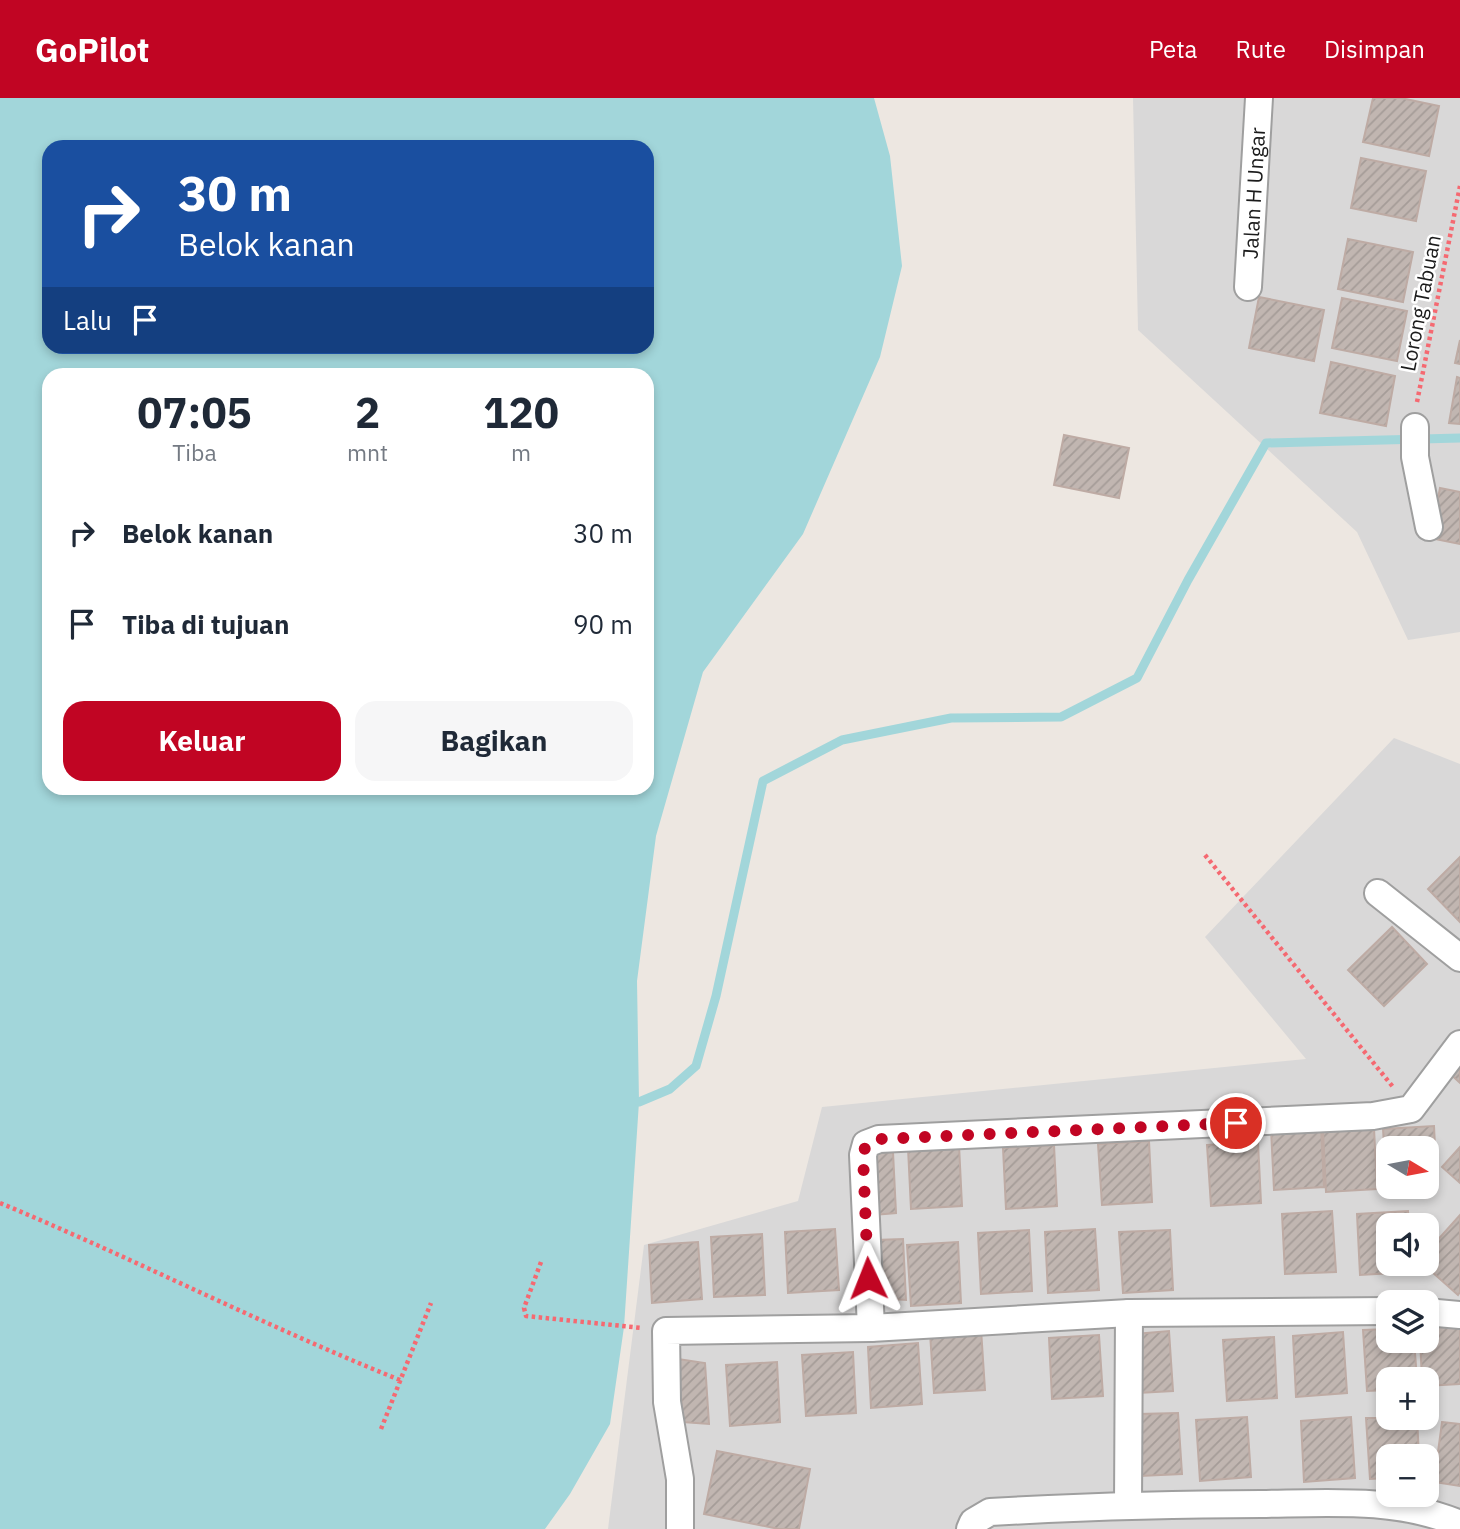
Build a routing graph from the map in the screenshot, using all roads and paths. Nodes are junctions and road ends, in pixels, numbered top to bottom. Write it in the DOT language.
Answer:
graph roads {
  1 [pos="1259,98"];
  2 [pos="1460,186"];
  3 [pos="1248,287"];
  4 [pos="1415,427"];
  5 [pos="1429,527"];
  6 [pos="1205,855"];
  7 [pos="1378,893"];
  8 [pos="1460,958"];
  9 [pos="1460,1044"];
  10 [pos="1411,1109"];
  11 [pos="0,1203"];
  12 [pos="541,1262"];
  13 [pos="431,1303"];
  14 [pos="1376,1311"];
  15 [pos="1129,1312"];
  16 [pos="1439,1313"];
  17 [pos="1460,1315"];
  18 [pos="871,1328"];
  19 [pos="666,1331"];
  20 [pos="400,1380"];
  21 [pos="381,1429"];
  22 [pos="1128,1505"];
  23 [pos="1460,1524"];
  24 [pos="680,1529"];
  25 [pos="970,1529"];
  1 -- 3 [label="street, Jalan H Ungar"];
  2 -- 4 [label="path, Lorong Tabuan"];
  4 -- 5 [label="street"];
  6 -- 10 [label="path"];
  7 -- 8 [label="street"];
  9 -- 10 [label="street"];
  10 -- 18 [label="street"];
  11 -- 20 [label="path"];
  12 -- 19 [label="path"];
  13 -- 20 [label="path"];
  14 -- 15 [label="street"];
  15 -- 18 [label="street"];
  15 -- 22 [label="street"];
  16 -- 17 [label="street"];
  18 -- 19 [label="street"];
  19 -- 24 [label="street"];
  20 -- 21 [label="path"];
  22 -- 23 [label="street"];
  22 -- 25 [label="street"];
}
